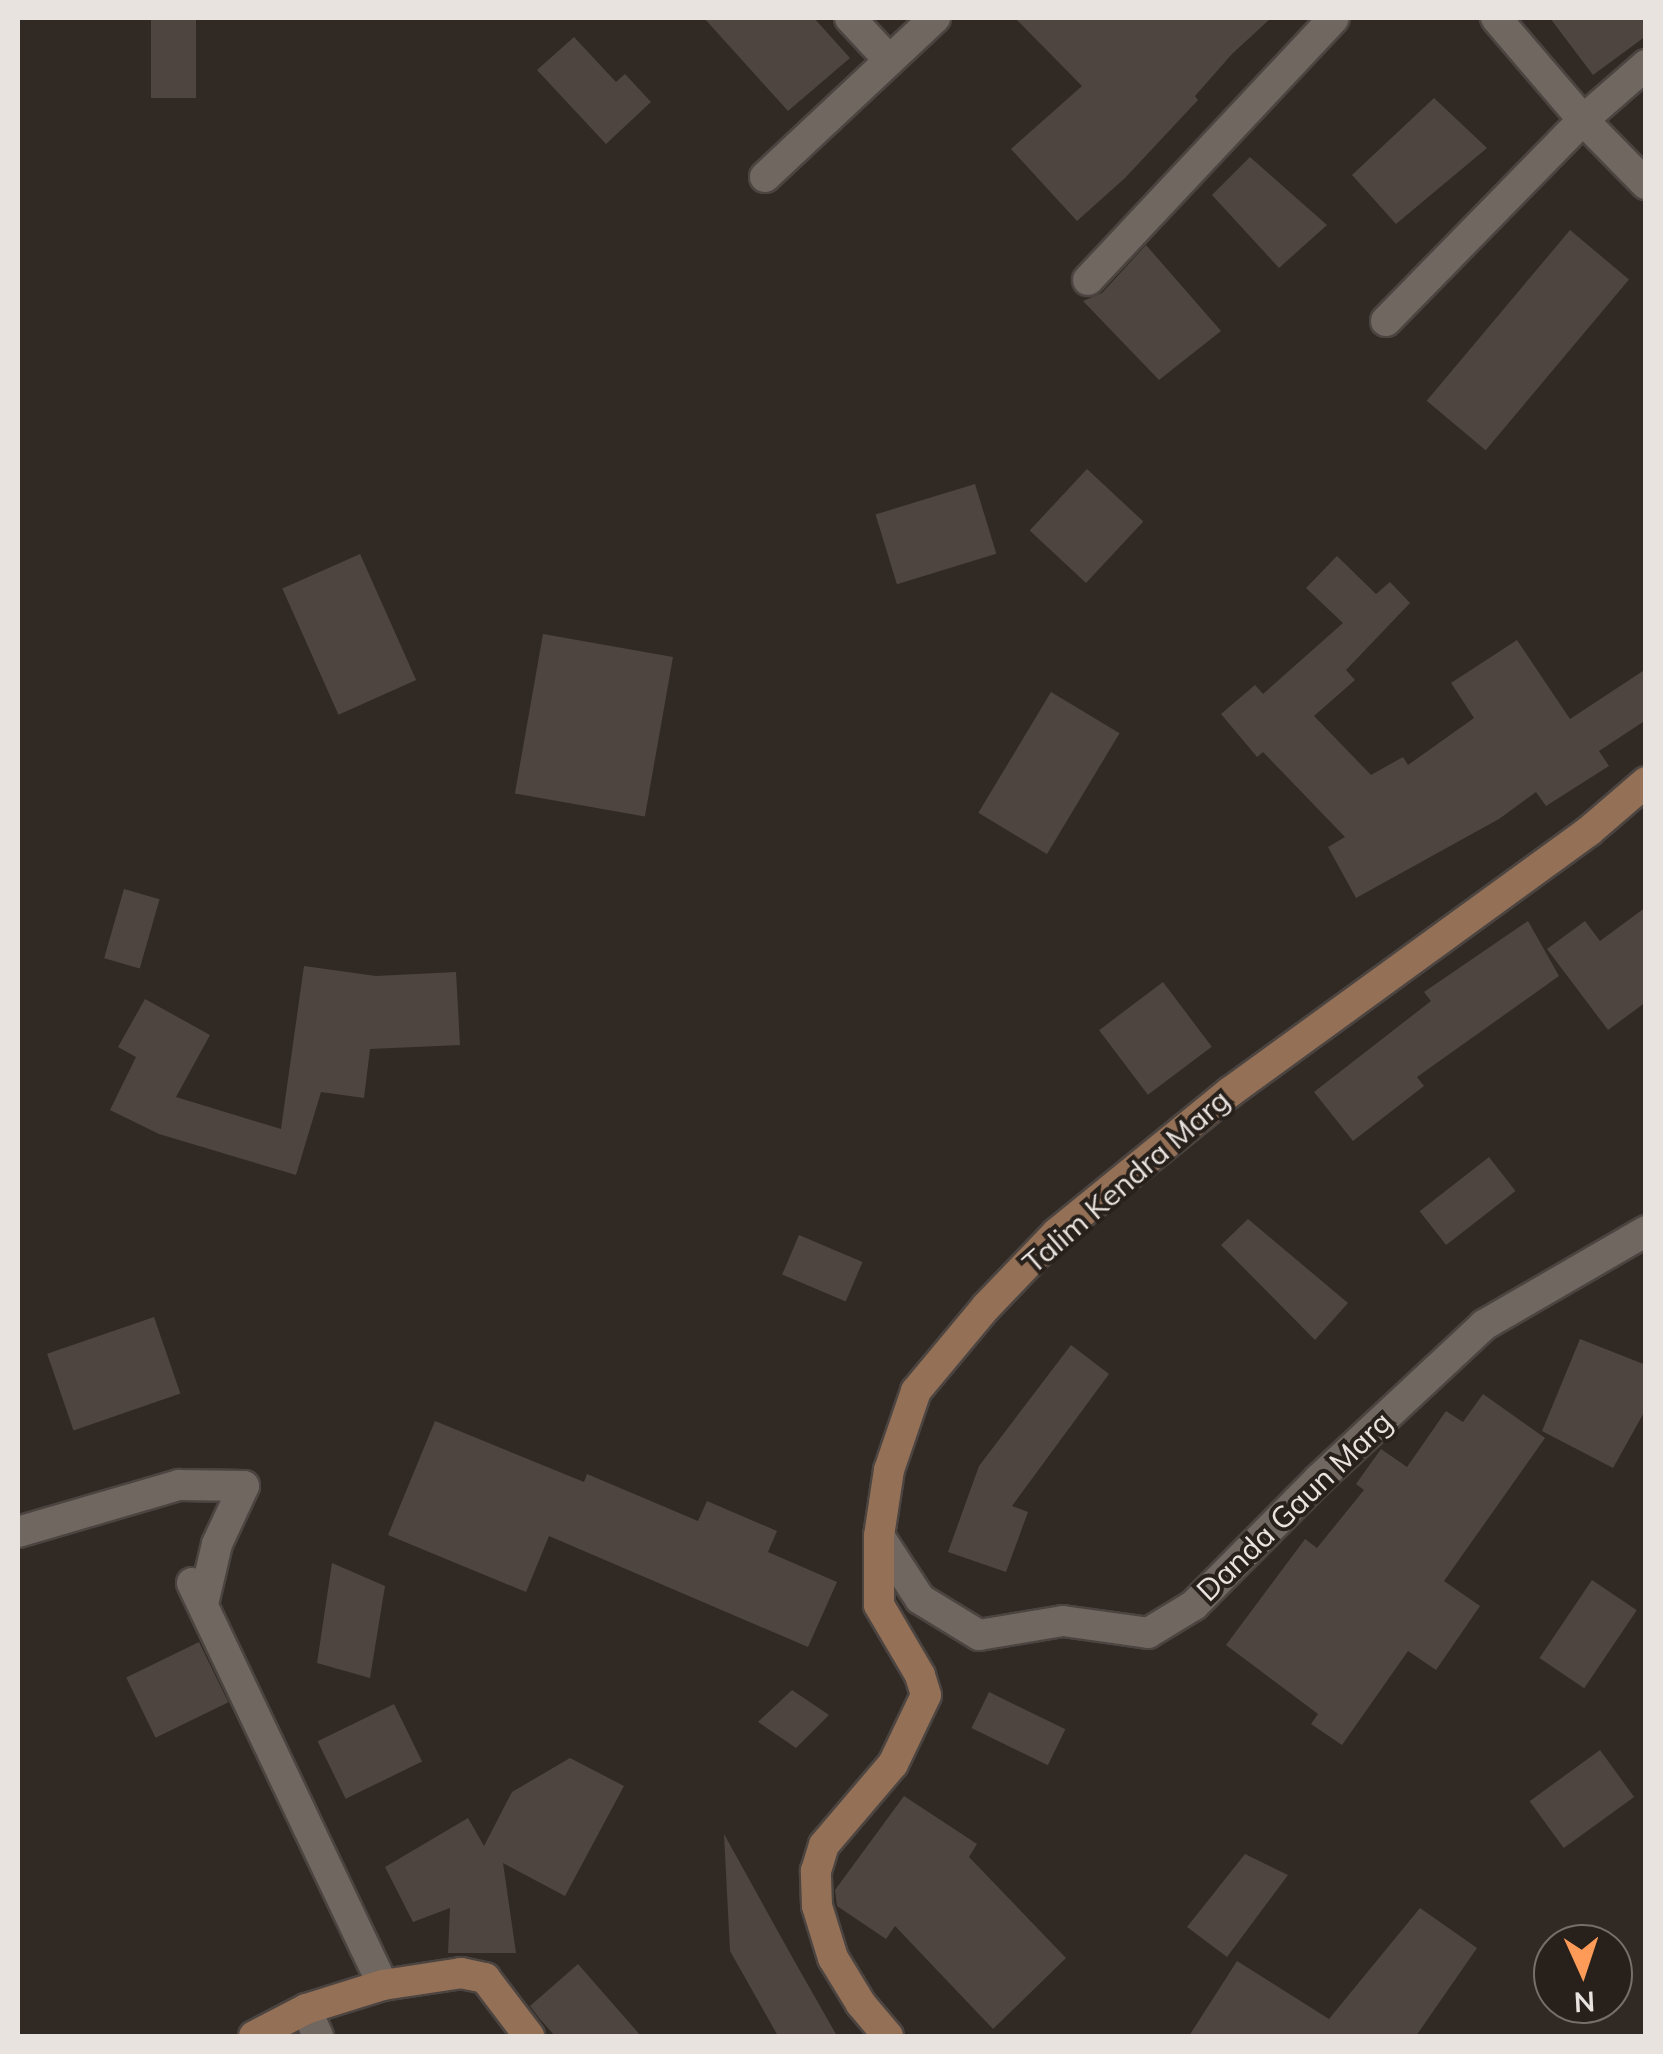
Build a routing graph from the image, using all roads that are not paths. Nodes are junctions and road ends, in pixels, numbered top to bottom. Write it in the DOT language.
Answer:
graph roads {
  1 [pos="850,18"];
  2 [pos="934,18"];
  3 [pos="1334,18"];
  4 [pos="1496,18"];
  5 [pos="889,60"];
  6 [pos="1646,65"];
  7 [pos="1584,120"];
  8 [pos="765,177"];
  9 [pos="1646,184"];
  10 [pos="1088,280"];
  11 [pos="1386,321"];
  12 [pos="1646,782"];
  13 [pos="1646,1231"];
  14 [pos="18,1532"];
  15 [pos="879,1536"];
  16 [pos="383,1985"];
  17 [pos="312,2023"];
  18 [pos="254,2036"];
  19 [pos="529,2036"];
  20 [pos="888,2036"];
  1 -- 5 [label="street"];
  2 -- 5 [label="street"];
  3 -- 10 [label="street"];
  4 -- 7 [label="street"];
  5 -- 8 [label="street"];
  6 -- 7 [label="street"];
  7 -- 9 [label="street"];
  7 -- 11 [label="street"];
  12 -- 15 [label="street, Talim Kendra Marg"];
  13 -- 15 [label="street, Danda Gaun Marg"];
  14 -- 16 [label="street"];
  15 -- 20 [label="street, Talim Kendra Marg"];
  16 -- 17 [label="street"];
  16 -- 19 [label="street"];
  17 -- 18 [label="street"];
}
